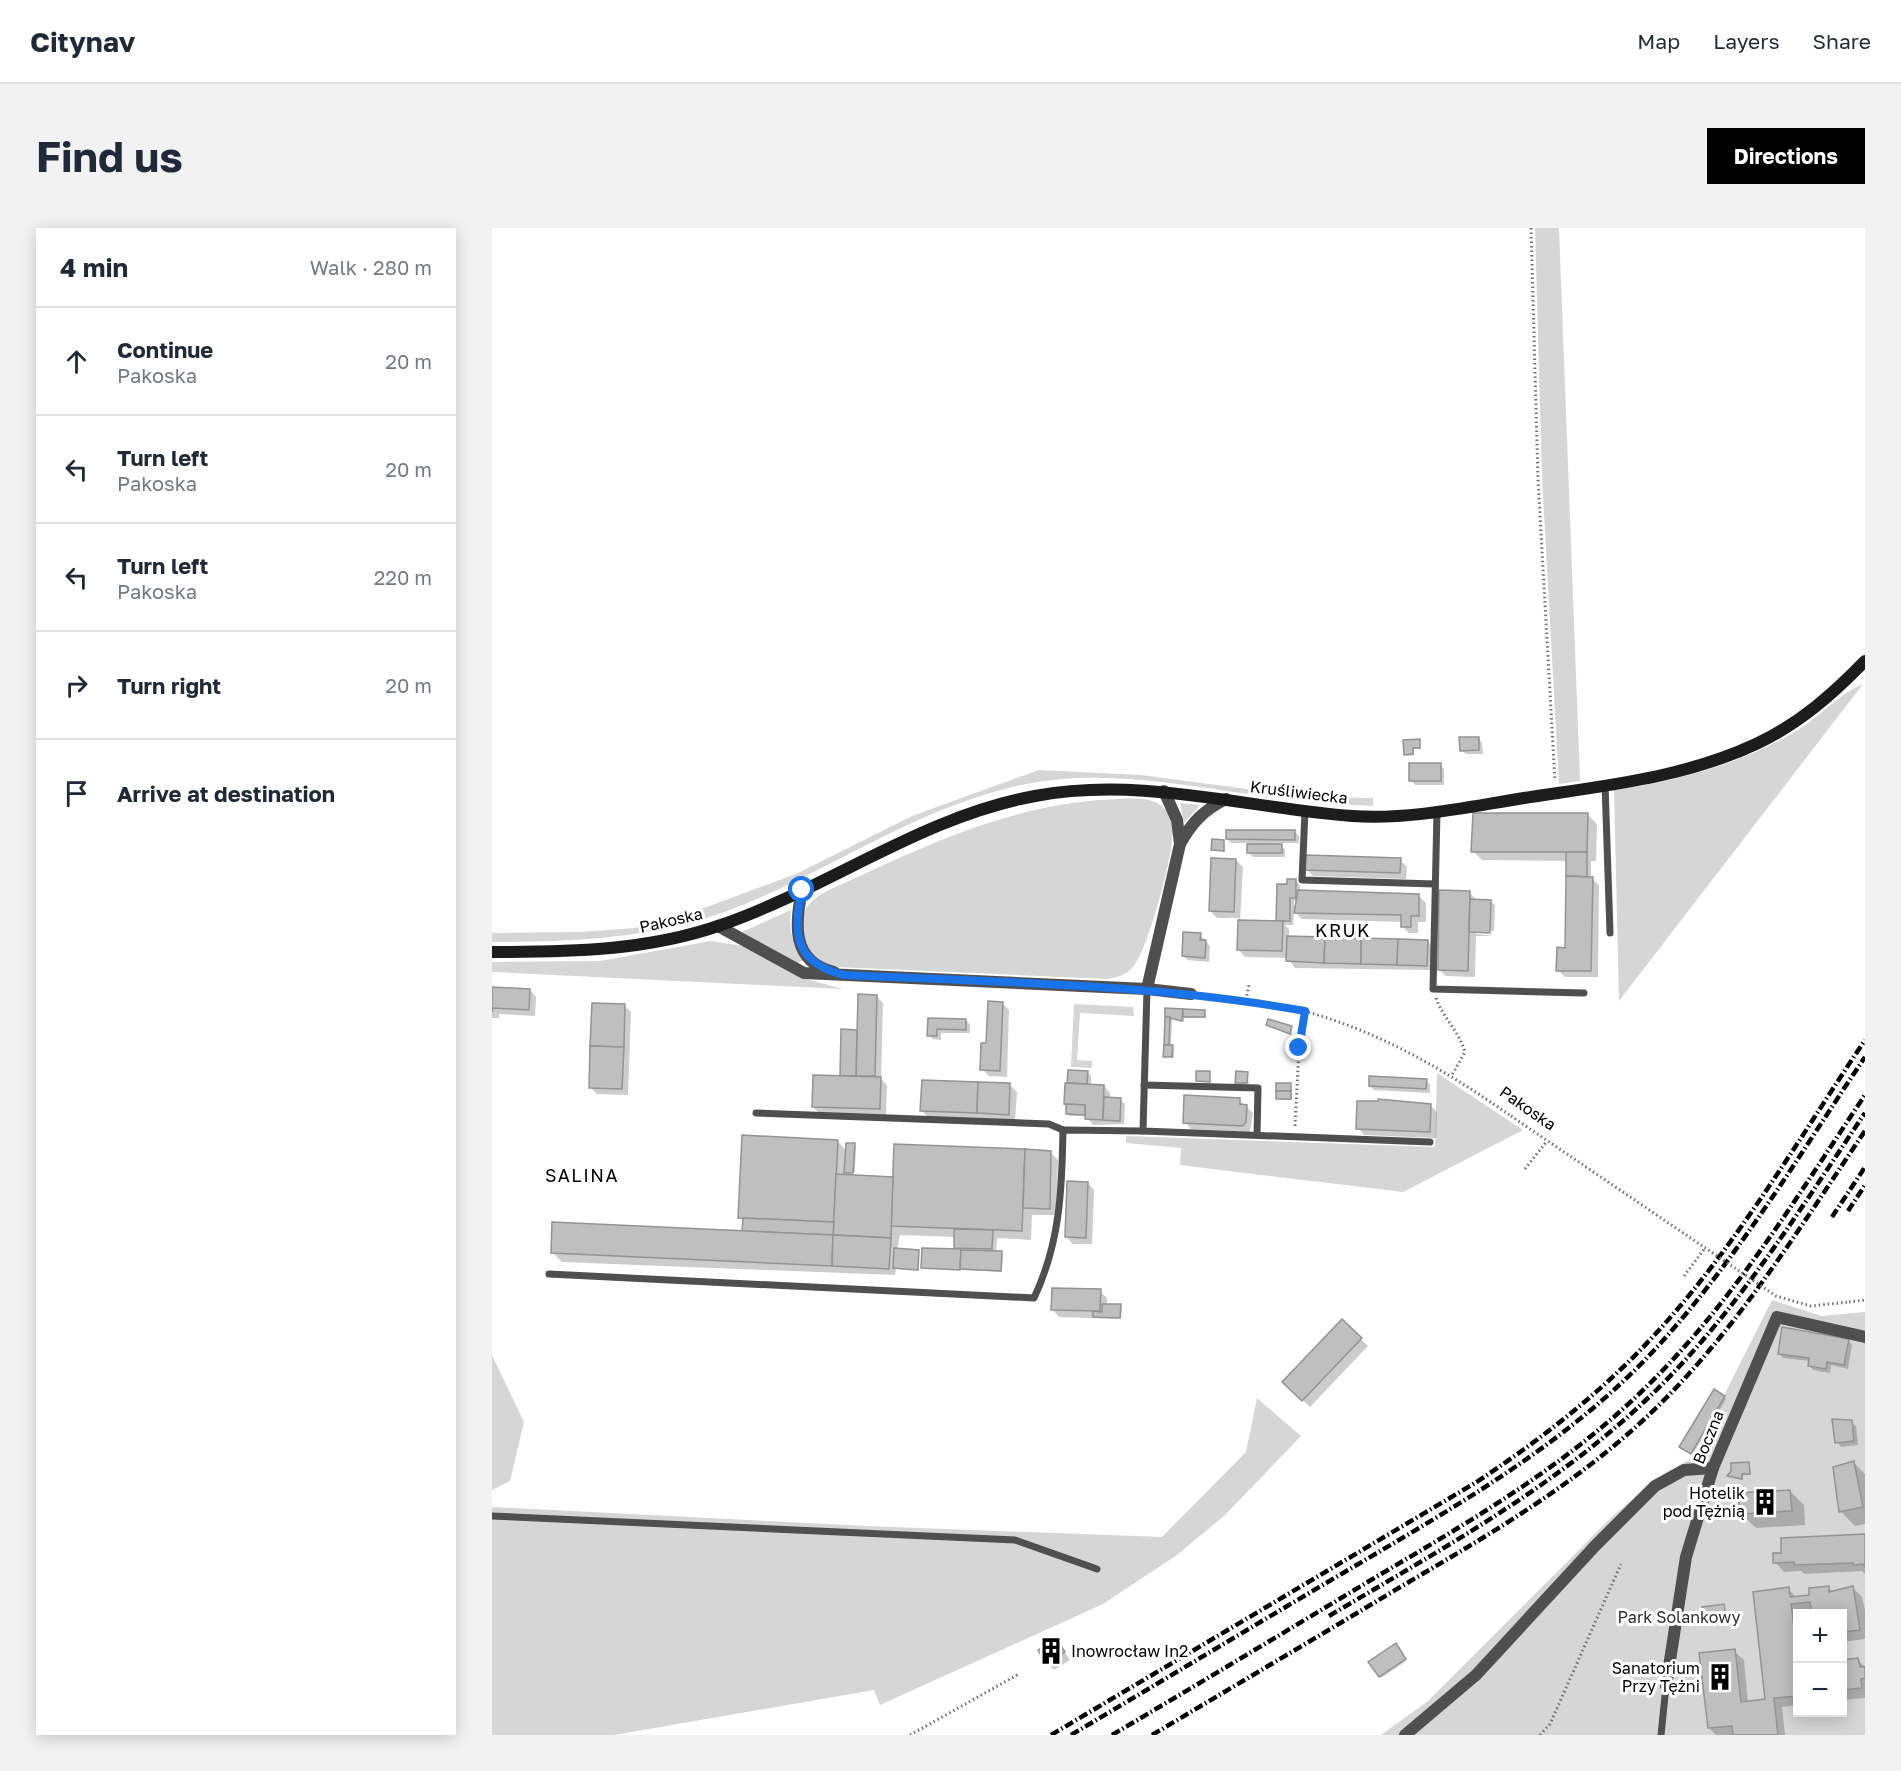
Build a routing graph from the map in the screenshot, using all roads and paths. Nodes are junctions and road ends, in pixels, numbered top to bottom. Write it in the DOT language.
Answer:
graph roads {
  1 [pos="1531,228"];
  2 [pos="1865,661"];
  3 [pos="1605,784"];
  4 [pos="1164,791"];
  5 [pos="1556,793"];
  6 [pos="1226,799"];
  7 [pos="1305,811"];
  8 [pos="1437,812"];
  9 [pos="1180,844"];
  10 [pos="1435,884"];
  11 [pos="802,890"];
  12 [pos="718,926"];
  13 [pos="1610,933"];
  14 [pos="492,952"];
  15 [pos="844,975"];
  16 [pos="1249,985"];
  17 [pos="1147,989"];
  18 [pos="1433,989"];
  19 [pos="1584,993"];
  20 [pos="1191,994"];
  21 [pos="1246,1000"];
  22 [pos="1305,1011"];
  23 [pos="1452,1075"];
  24 [pos="1144,1085"];
  25 [pos="756,1113"];
  26 [pos="1063,1130"];
  27 [pos="1143,1131"];
  28 [pos="1257,1135"];
  29 [pos="1295,1137"];
  30 [pos="1431,1142"];
  31 [pos="1546,1143"];
  32 [pos="1525,1169"];
  33 [pos="1703,1250"];
  34 [pos="549,1274"];
  35 [pos="1684,1276"];
  36 [pos="1865,1300"];
  37 [pos="1865,1337"];
  38 [pos="1713,1468"];
  39 [pos="492,1516"];
  40 [pos="1621,1564"];
  41 [pos="1097,1569"];
  42 [pos="1020,1674"];
  43 [pos="1666,1686"];
  44 [pos="910,1735"];
  45 [pos="1405,1735"];
  46 [pos="1540,1735"];
  47 [pos="1661,1735"];
  1 -- 5 [label="path"];
  2 -- 3 [label="main road, Kruśliwiecka"];
  3 -- 5 [label="main road, Kruśliwiecka"];
  3 -- 13 [label="lane"];
  4 -- 6 [label="main road, Kruśliwiecka"];
  4 -- 9 [label="street"];
  4 -- 11 [label="main road, Kruśliwiecka"];
  5 -- 8 [label="main road, Kruśliwiecka"];
  6 -- 7 [label="main road, Kruśliwiecka"];
  6 -- 9 [label="street"];
  7 -- 8 [label="main road, Kruśliwiecka"];
  7 -- 10 [label="lane"];
  8 -- 10 [label="lane"];
  9 -- 17 [label="street"];
  10 -- 18 [label="lane"];
  11 -- 12 [label="main road, Kruśliwiecka"];
  11 -- 15 [label="street, Pakoska"];
  12 -- 14 [label="main road, Pakoska"];
  12 -- 15 [label="street, Pakoska"];
  15 -- 17 [label="street, Pakoska"];
  16 -- 21 [label="path"];
  17 -- 20 [label="street, Pakoska"];
  17 -- 24 [label="lane"];
  18 -- 19 [label="lane"];
  18 -- 23 [label="path"];
  20 -- 21 [label="path, Pakoska"];
  21 -- 22 [label="path, Pakoska"];
  22 -- 23 [label="path, Pakoska"];
  22 -- 29 [label="path"];
  23 -- 31 [label="path, Pakoska, bridge"];
  24 -- 27 [label="lane"];
  24 -- 28 [label="lane"];
  25 -- 26 [label="lane"];
  26 -- 27 [label="lane"];
  26 -- 34 [label="lane"];
  27 -- 28 [label="lane"];
  28 -- 29 [label="lane"];
  29 -- 30 [label="lane"];
  31 -- 32 [label="path"];
  31 -- 33 [label="path, Pakoska, bridge"];
  33 -- 35 [label="path"];
  33 -- 36 [label="path, Pakoska, bridge"];
  37 -- 38 [label="street, Boczna"];
  38 -- 43 [label="street, Boczna"];
  38 -- 45 [label="street"];
  39 -- 41 [label="lane"];
  40 -- 46 [label="path"];
  42 -- 44 [label="path"];
  43 -- 47 [label="lane, Boczna"];
}
